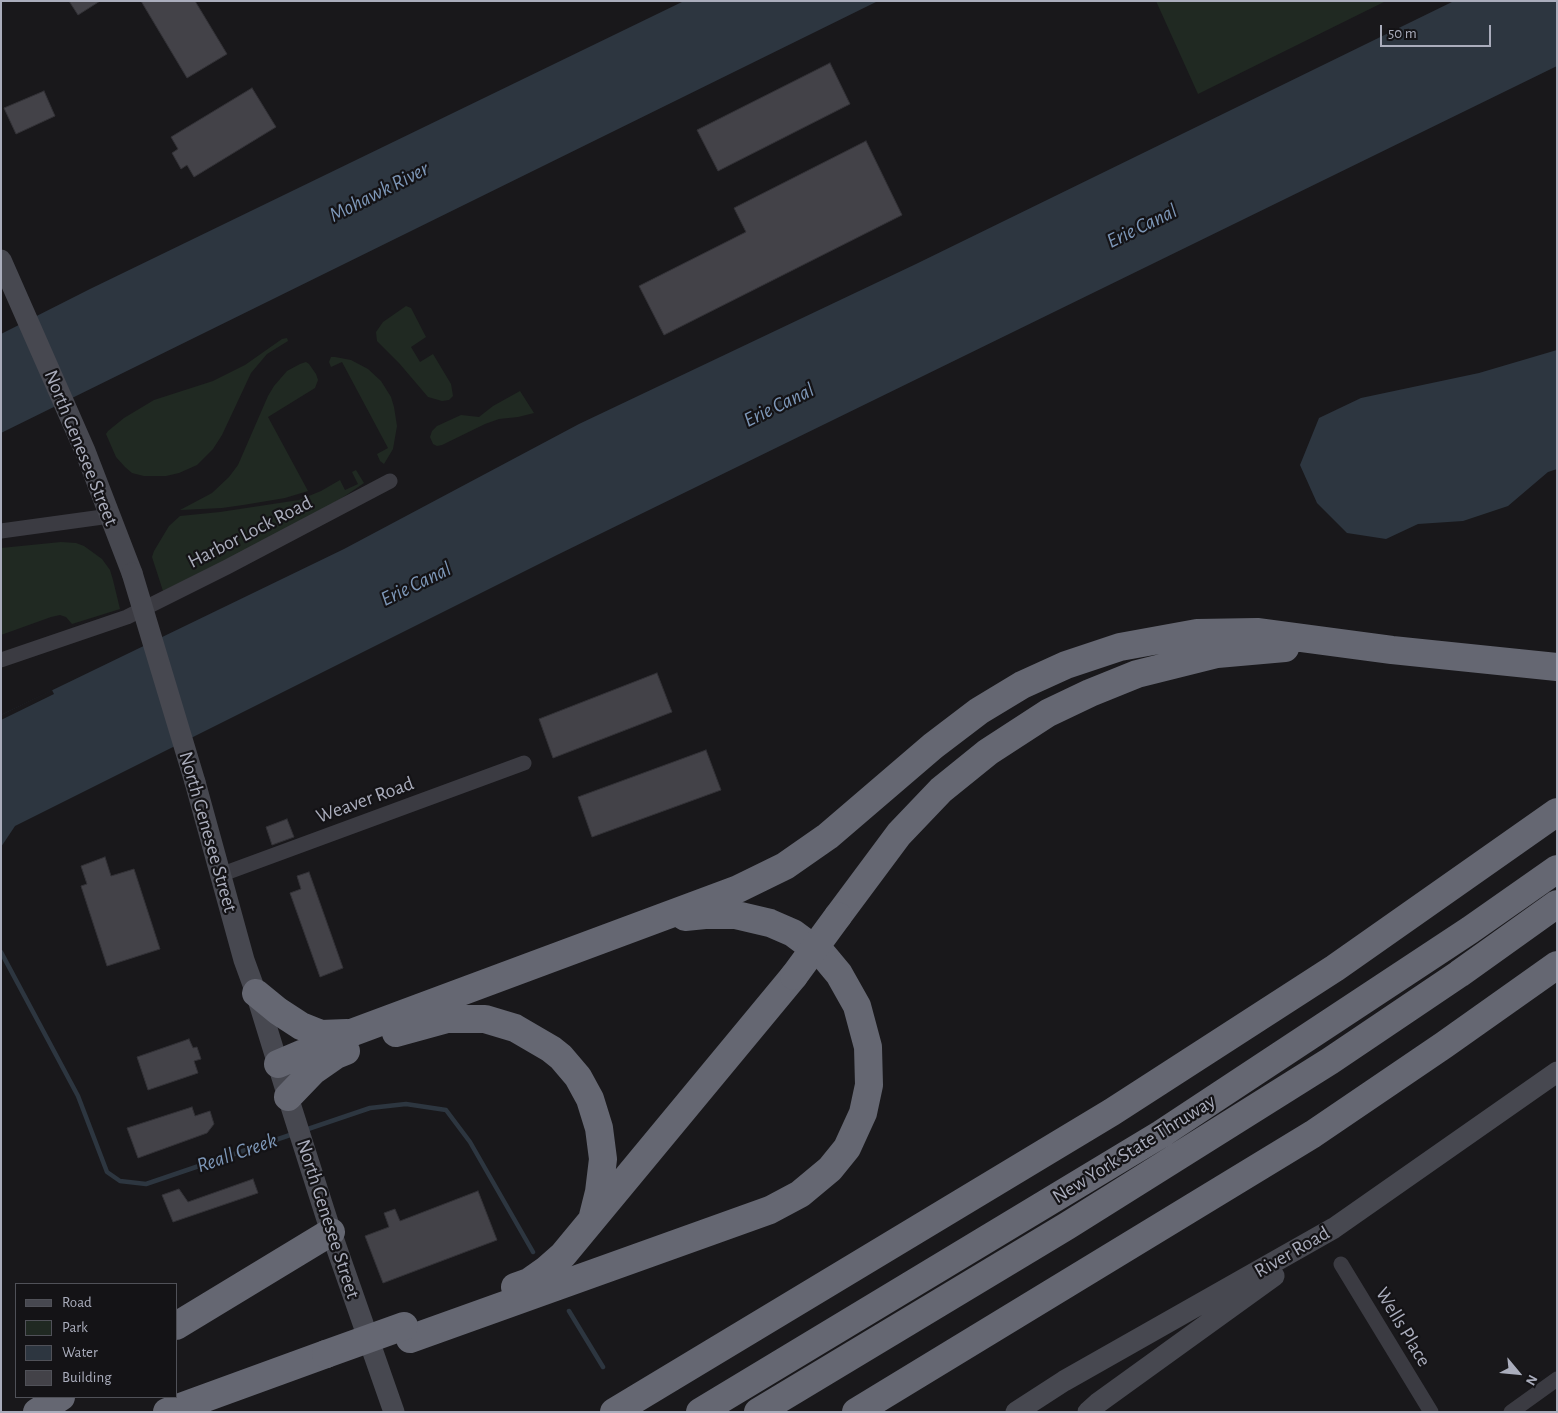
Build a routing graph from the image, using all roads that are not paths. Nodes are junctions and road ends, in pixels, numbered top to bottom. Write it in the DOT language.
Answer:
graph roads {
  1 [pos="2,262"];
  2 [pos="390,481"];
  3 [pos="110,516"];
  4 [pos="1,531"];
  5 [pos="1342,644"];
  6 [pos="1,660"];
  7 [pos="1557,667"];
  8 [pos="524,763"];
  9 [pos="1557,812"];
  10 [pos="1557,869"];
  11 [pos="220,875"];
  12 [pos="1557,904"];
  13 [pos="649,921"];
  14 [pos="1557,965"];
  15 [pos="256,993"];
  16 [pos="351,1033"];
  17 [pos="278,1064"];
  18 [pos="1557,1072"];
  19 [pos="291,1106"];
  20 [pos="593,1218"];
  21 [pos="1334,1228"];
  22 [pos="330,1232"];
  23 [pos="1341,1264"];
  24 [pos="178,1325"];
  25 [pos="407,1332"];
  26 [pos="331,1360"];
  27 [pos="1557,1379"];
  28 [pos="59,1398"];
  29 [pos="37,1412"];
  30 [pos="167,1412"];
  31 [pos="205,1412"];
  32 [pos="394,1412"];
  33 [pos="614,1412"];
  34 [pos="700,1412"];
  35 [pos="758,1412"];
  36 [pos="856,1412"];
  37 [pos="1016,1412"];
  38 [pos="1088,1412"];
  39 [pos="1431,1412"];
  40 [pos="1510,1412"];
  1 -- 3 [label="main road, North Genesee Street"];
  2 -- 6 [label="street, Harbor Lock Road"];
  3 -- 4 [label="street"];
  3 -- 11 [label="main road, North Genesee Street, bridge"];
  5 -- 7 [label="highway"];
  5 -- 13 [label="highway"];
  5 -- 20 [label="highway, bridge"];
  8 -- 11 [label="street, Weaver Road"];
  9 -- 33 [label="highway"];
  10 -- 34 [label="highway, New York State Thruway"];
  11 -- 15 [label="main road, North Genesee Street"];
  12 -- 35 [label="highway, New York State Thruway"];
  13 -- 16 [label="highway"];
  13 -- 25 [label="highway"];
  14 -- 36 [label="highway"];
  15 -- 16 [label="highway"];
  15 -- 17 [label="main road, North Genesee Street"];
  16 -- 17 [label="highway"];
  17 -- 19 [label="main road, North Genesee Street"];
  18 -- 21 [label="main road, River Road"];
  19 -- 20 [label="highway"];
  19 -- 22 [label="main road, North Genesee Street"];
  20 -- 25 [label="highway"];
  21 -- 37 [label="main road, River Road"];
  21 -- 38 [label="main road"];
  22 -- 24 [label="highway"];
  22 -- 32 [label="main road, North Genesee Street"];
  23 -- 39 [label="street, Wells Place"];
  25 -- 26 [label="highway, bridge"];
  26 -- 30 [label="highway"];
  26 -- 31 [label="highway"];
  27 -- 40 [label="street"];
  28 -- 29 [label="highway"];
}
